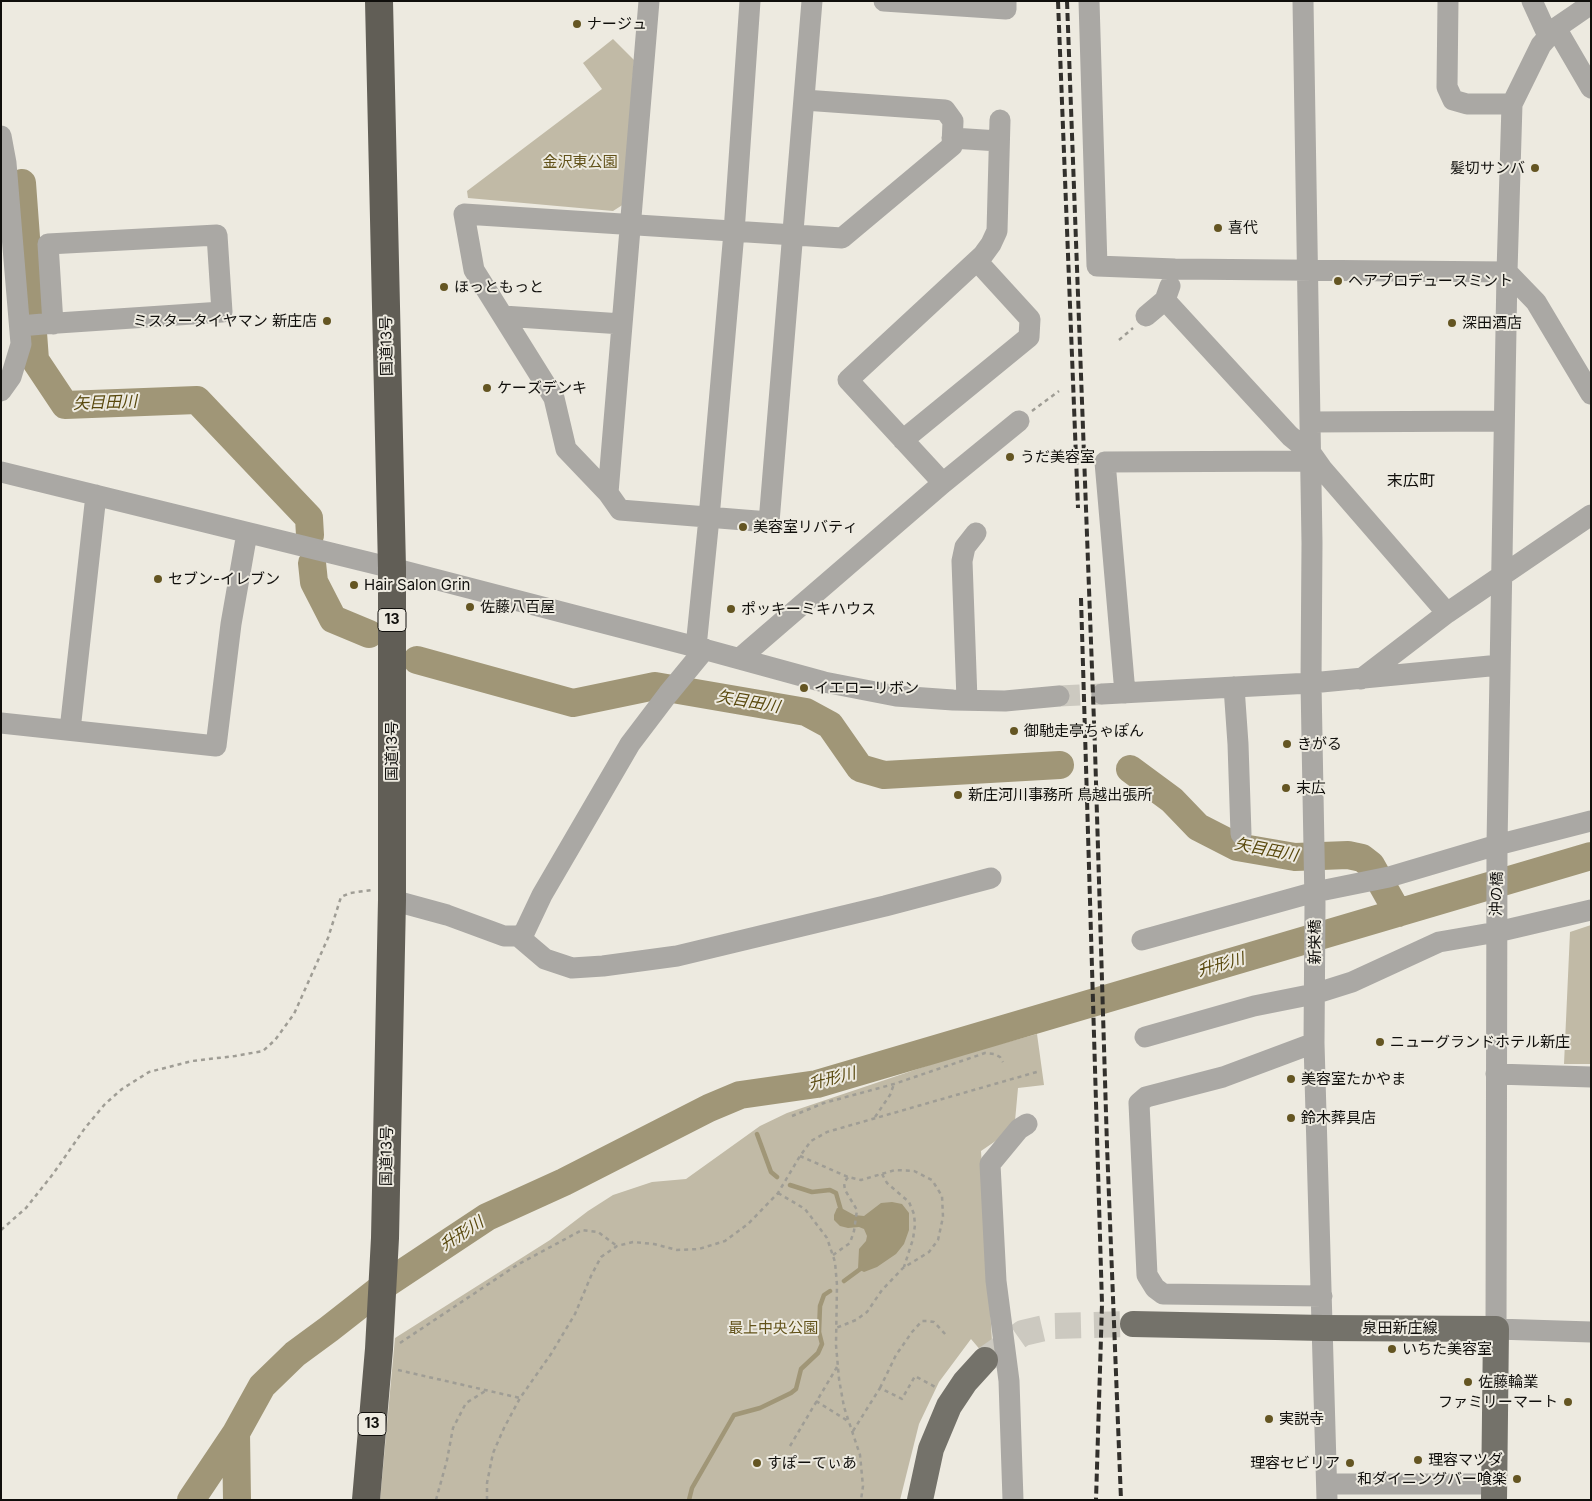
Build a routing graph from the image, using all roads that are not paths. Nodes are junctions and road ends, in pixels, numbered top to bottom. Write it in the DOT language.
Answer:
graph roads {
  1 [pos="380,1"];
  2 [pos="649,1"];
  3 [pos="750,1"];
  4 [pos="812,1"];
  5 [pos="884,1"];
  6 [pos="1006,1"];
  7 [pos="1089,1"];
  8 [pos="1302,1"];
  9 [pos="1448,1"];
  10 [pos="1532,1"];
  11 [pos="1591,4"];
  12 [pos="1552,32"];
  13 [pos="1591,88"];
  14 [pos="804,100"];
  15 [pos="1512,104"];
  16 [pos="1000,120"];
  17 [pos="1,136"];
  18 [pos="952,138"];
  19 [pos="1000,141"];
  20 [pos="630,224"];
  21 [pos="734,232"];
  22 [pos="793,236"];
  23 [pos="977,261"];
  24 [pos="1175,269"];
  25 [pos="1307,270"];
  26 [pos="1507,272"];
  27 [pos="1165,300"];
  28 [pos="503,316"];
  29 [pos="1146,316"];
  30 [pos="48,324"];
  31 [pos="622,324"];
  32 [pos="20,326"];
  33 [pos="1,391"];
  34 [pos="1591,394"];
  35 [pos="1025,417"];
  36 [pos="1504,420"];
  37 [pos="1310,422"];
  38 [pos="903,440"];
  39 [pos="1310,457"];
  40 [pos="1,472"];
  41 [pos="943,483"];
  42 [pos="608,493"];
  43 [pos="96,495"];
  44 [pos="1591,515"];
  45 [pos="709,518"];
  46 [pos="247,533"];
  47 [pos="976,533"];
  48 [pos="392,568"];
  49 [pos="1502,575"];
  50 [pos="1447,613"];
  51 [pos="700,648"];
  52 [pos="739,659"];
  53 [pos="1500,666"];
  54 [pos="1360,679"];
  55 [pos="1311,683"];
  56 [pos="1234,687"];
  57 [pos="1125,693"];
  58 [pos="1102,694"];
  59 [pos="1059,696"];
  60 [pos="967,700"];
  61 [pos="1,724"];
  62 [pos="70,730"];
  63 [pos="1591,821"];
  64 [pos="1241,834"];
  65 [pos="1497,850"];
  66 [pos="991,878"];
  67 [pos="392,896"];
  68 [pos="1315,898"];
  69 [pos="1591,910"];
  70 [pos="1497,932"];
  71 [pos="518,936"];
  72 [pos="1142,940"];
  73 [pos="1314,987"];
  74 [pos="1145,1037"];
  75 [pos="1314,1043"];
  76 [pos="1496,1074"];
  77 [pos="1591,1077"];
  78 [pos="1027,1124"];
  79 [pos="1322,1296"];
  80 [pos="1133,1324"];
  81 [pos="1323,1328"];
  82 [pos="1496,1328"];
  83 [pos="1591,1332"];
  84 [pos="984,1360"];
  85 [pos="1327,1492"];
  86 [pos="1494,1492"];
  87 [pos="366,1500"];
  88 [pos="920,1500"];
  89 [pos="1013,1500"];
  1 -- 48 [label="highway, 国道13号 / 13"];
  2 -- 20 [label="street"];
  3 -- 21 [label="street"];
  4 -- 14 [label="street"];
  5 -- 6 [label="street"];
  7 -- 24 [label="street"];
  8 -- 25 [label="street, 新栄橋"];
  9 -- 15 [label="street"];
  10 -- 12 [label="street"];
  11 -- 12 [label="street"];
  12 -- 13 [label="street"];
  12 -- 15 [label="street"];
  14 -- 18 [label="street"];
  14 -- 22 [label="street"];
  15 -- 26 [label="street, 沖の橋"];
  16 -- 19 [label="street"];
  17 -- 32 [label="street"];
  18 -- 19 [label="street"];
  18 -- 22 [label="street"];
  19 -- 23 [label="street"];
  20 -- 21 [label="street"];
  20 -- 28 [label="street"];
  20 -- 31 [label="street"];
  21 -- 22 [label="street"];
  21 -- 45 [label="street"];
  22 -- 45 [label="street"];
  23 -- 38 [label="street"];
  23 -- 38 [label="street"];
  24 -- 25 [label="street"];
  24 -- 27 [label="street"];
  25 -- 26 [label="street"];
  25 -- 37 [label="street, 新栄橋"];
  26 -- 34 [label="street"];
  26 -- 36 [label="street, 沖の橋"];
  27 -- 29 [label="street"];
  27 -- 39 [label="street"];
  28 -- 31 [label="street"];
  28 -- 42 [label="street"];
  30 -- 30 [label="street"];
  30 -- 32 [label="street"];
  31 -- 42 [label="street"];
  32 -- 33 [label="street"];
  35 -- 41 [label="street"];
  36 -- 37 [label="street"];
  36 -- 49 [label="street, 沖の橋"];
  37 -- 39 [label="street, 新栄橋"];
  38 -- 41 [label="street"];
  39 -- 50 [label="street"];
  39 -- 55 [label="street, 新栄橋"];
  39 -- 57 [label="street"];
  40 -- 43 [label="street"];
  41 -- 52 [label="street"];
  42 -- 45 [label="street"];
  43 -- 46 [label="street"];
  43 -- 62 [label="street"];
  44 -- 49 [label="street"];
  45 -- 51 [label="street"];
  46 -- 48 [label="street"];
  46 -- 62 [label="street"];
  47 -- 60 [label="street"];
  48 -- 51 [label="street"];
  48 -- 67 [label="highway, 国道13号 / 13"];
  49 -- 50 [label="street"];
  49 -- 53 [label="street, 沖の橋"];
  50 -- 54 [label="street"];
  51 -- 52 [label="street"];
  51 -- 71 [label="street"];
  52 -- 60 [label="street"];
  53 -- 54 [label="street"];
  53 -- 65 [label="street, 沖の橋"];
  54 -- 55 [label="street"];
  55 -- 56 [label="street"];
  55 -- 68 [label="street, 新栄橋"];
  56 -- 57 [label="street"];
  56 -- 64 [label="street"];
  57 -- 58 [label="street"];
  59 -- 60 [label="street"];
  61 -- 62 [label="street"];
  63 -- 65 [label="street"];
  65 -- 68 [label="street"];
  65 -- 70 [label="street, 沖の橋"];
  66 -- 71 [label="street"];
  67 -- 71 [label="street"];
  67 -- 87 [label="highway, 国道13号 / 13"];
  68 -- 72 [label="street"];
  68 -- 73 [label="street, 新栄橋"];
  69 -- 70 [label="street"];
  70 -- 73 [label="street"];
  70 -- 76 [label="street, 沖の橋"];
  73 -- 74 [label="street"];
  73 -- 75 [label="street, 新栄橋"];
  75 -- 79 [label="street, 新栄橋"];
  75 -- 79 [label="street"];
  76 -- 77 [label="street"];
  76 -- 82 [label="street, 沖の橋"];
  78 -- 89 [label="street"];
  79 -- 81 [label="street, 新栄橋"];
  80 -- 81 [label="main road, 泉田新庄線"];
  81 -- 82 [label="main road, 泉田新庄線"];
  81 -- 85 [label="street, 新栄橋"];
  82 -- 83 [label="street"];
  82 -- 86 [label="main road"];
  84 -- 88 [label="main road"];
  85 -- 86 [label="street"];
}
